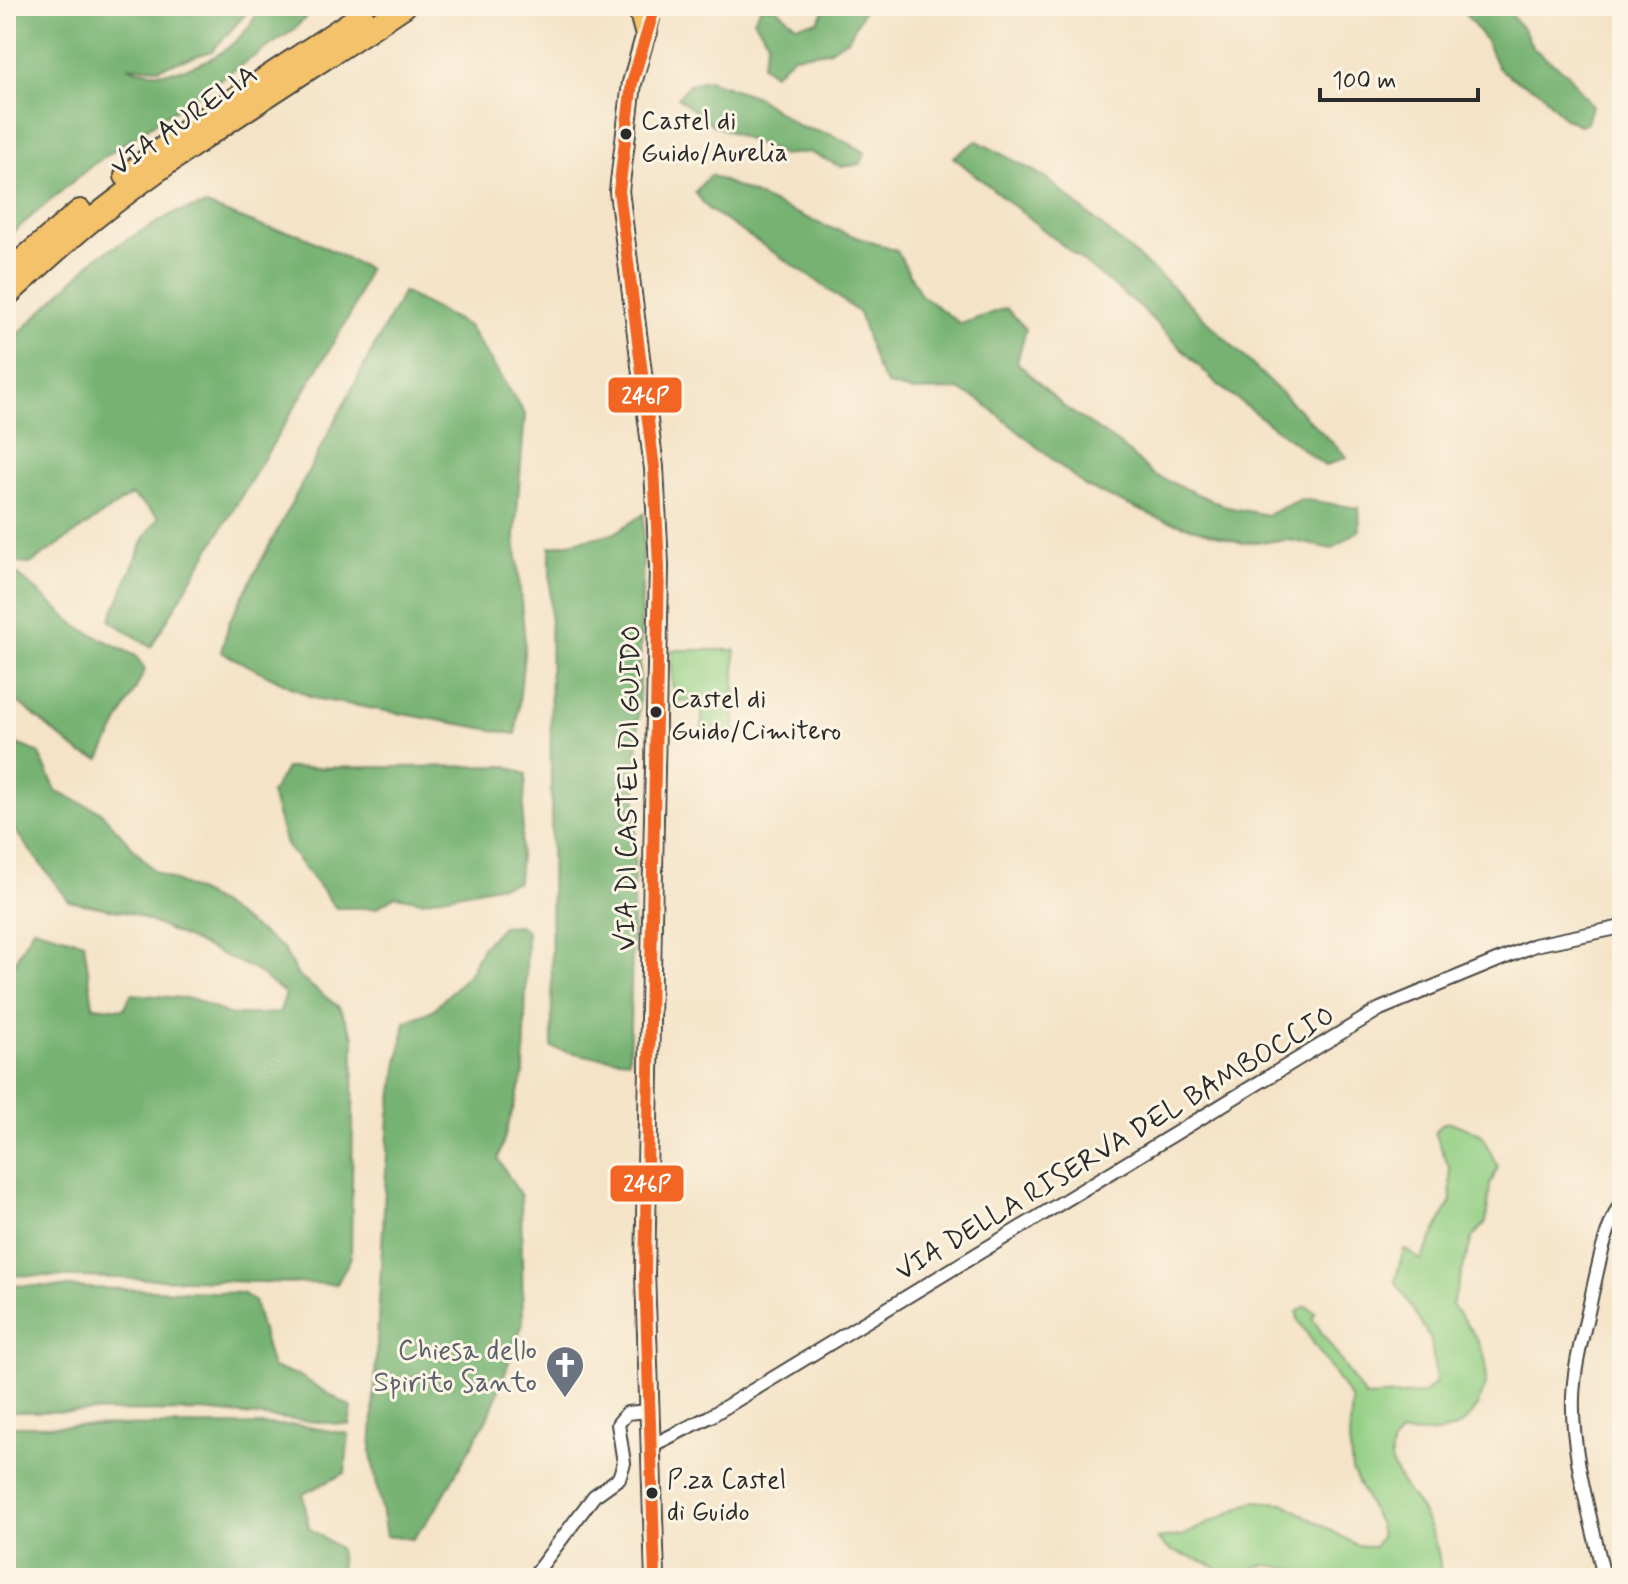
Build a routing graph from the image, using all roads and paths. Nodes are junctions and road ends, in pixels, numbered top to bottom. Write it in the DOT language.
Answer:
graph roads {
  1 [pos="417,6"];
  2 [pos="645,6"];
  3 [pos="655,6"];
  4 [pos="389,10"];
  5 [pos="646,32"];
  6 [pos="6,274"];
  7 [pos="6,296"];
  8 [pos="1622,927"];
  9 [pos="1622,1201"];
  10 [pos="648,1411"];
  11 [pos="651,1446"];
  12 [pos="532,1578"];
  13 [pos="655,1578"];
  14 [pos="1604,1578"];
  1 -- 4 [label="highway"];
  2 -- 5 [label="highway"];
  3 -- 5 [label="street, VIA DI CASTEL DI GUIDO"];
  4 -- 6 [label="highway, VIA AURELIA"];
  4 -- 7 [label="highway, VIA AURELIA"];
  5 -- 10 [label="street, VIA DI CASTEL DI GUIDO"];
  8 -- 11 [label="street, VIA DELLA RISERVA DEL BAMBOCCIO"];
  9 -- 14 [label="street"];
  10 -- 11 [label="street, VIA DI CASTEL DI GUIDO"];
  10 -- 12 [label="street"];
  11 -- 13 [label="street, VIA DI CASTEL DI GUIDO"];
}
